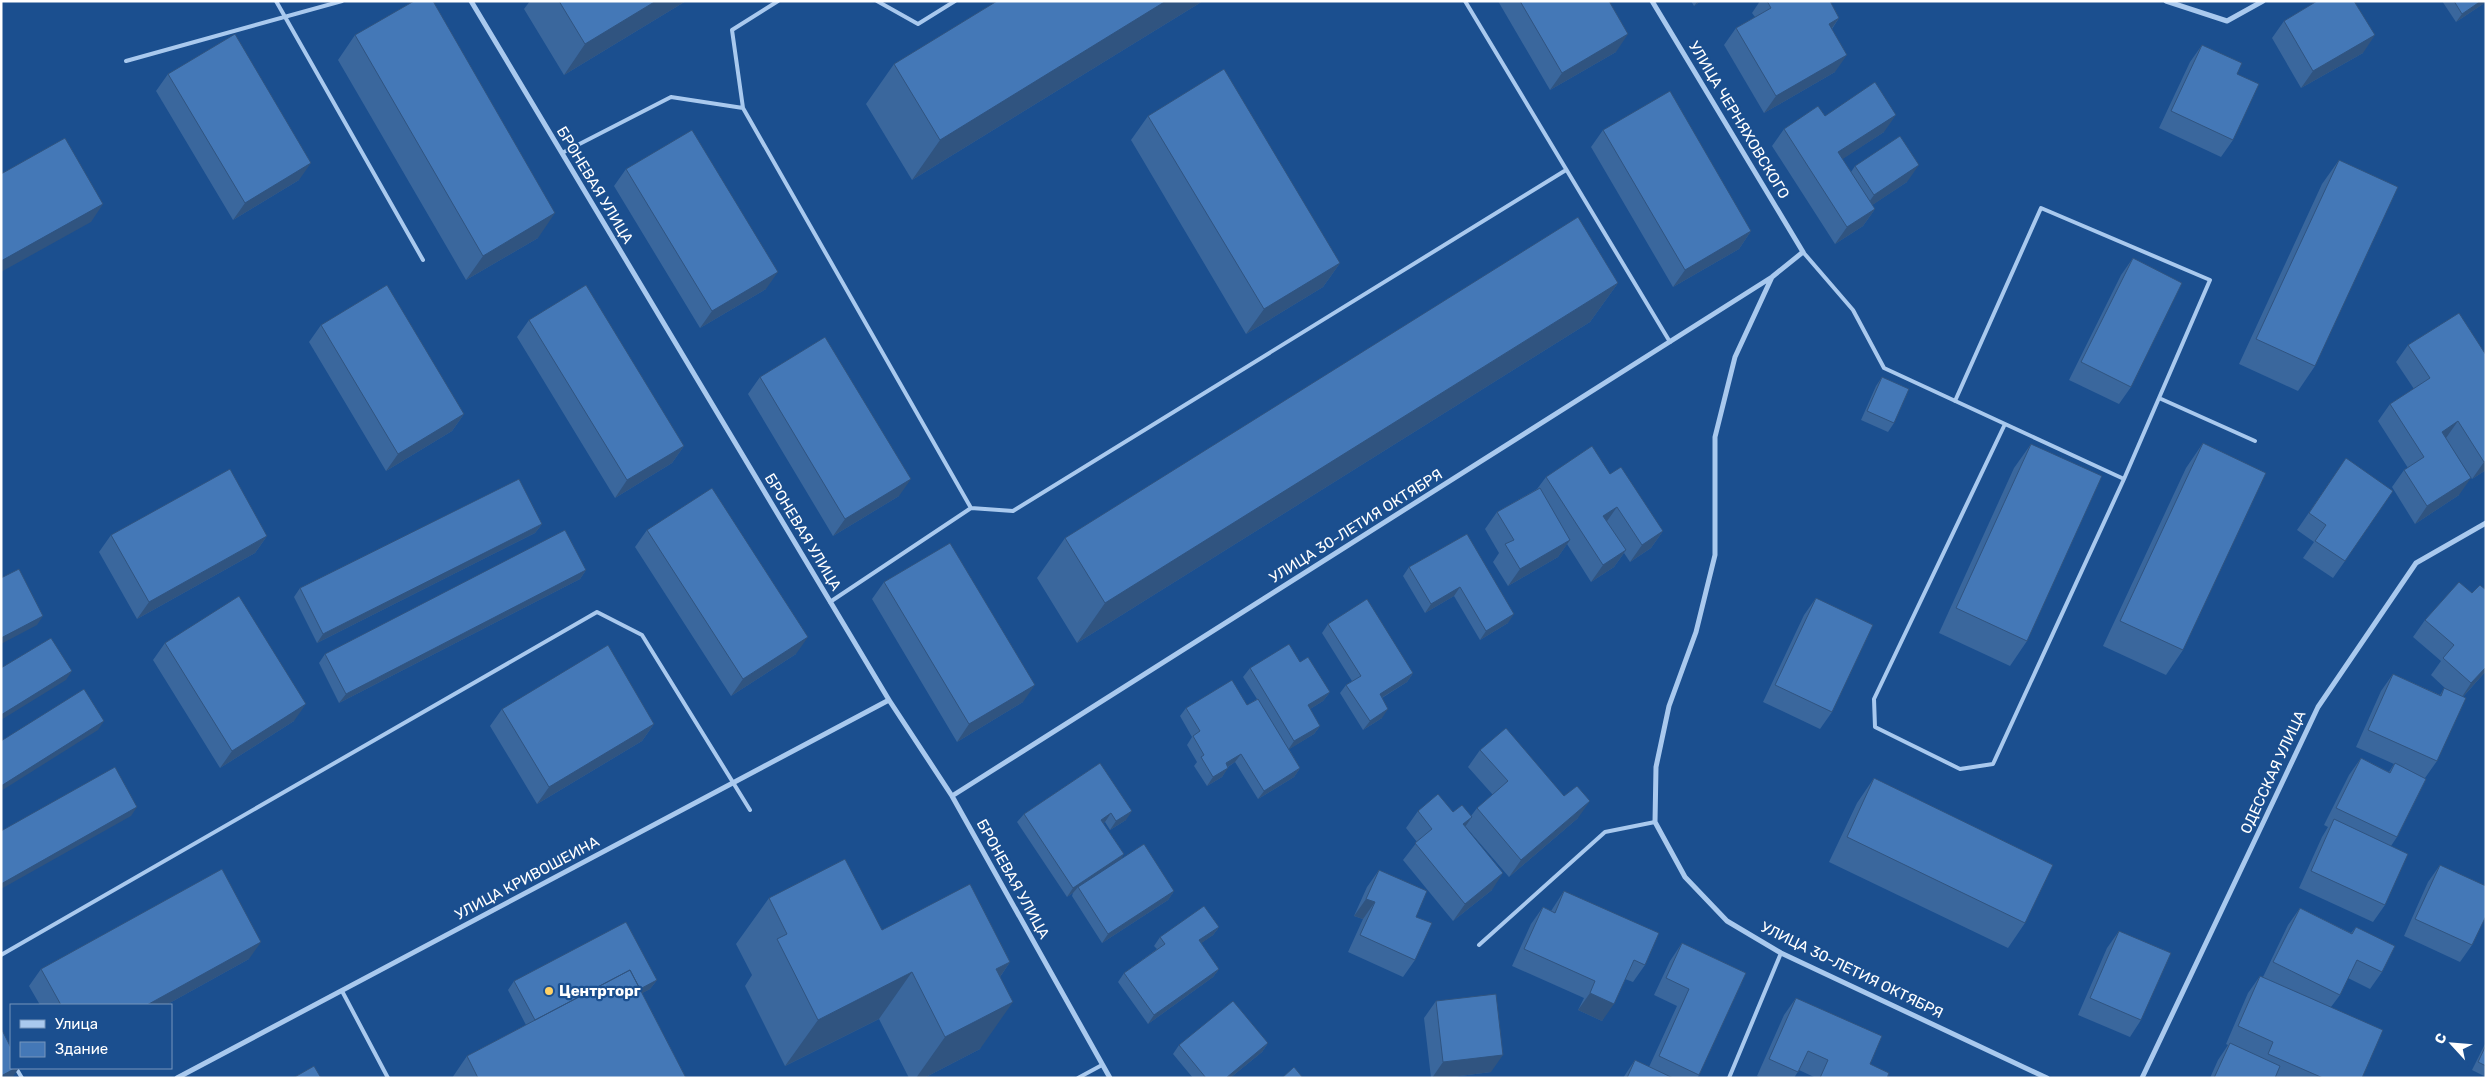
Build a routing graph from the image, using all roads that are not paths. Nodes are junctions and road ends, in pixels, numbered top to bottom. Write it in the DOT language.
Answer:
graph roads {
  1 [pos="276,1"];
  2 [pos="342,1"];
  3 [pos="471,1"];
  4 [pos="778,1"];
  5 [pos="878,1"];
  6 [pos="956,1"];
  7 [pos="1465,1"];
  8 [pos="1652,1"];
  9 [pos="2166,1"];
  10 [pos="2263,1"];
  11 [pos="285,17"];
  12 [pos="126,61"];
  13 [pos="743,108"];
  14 [pos="562,153"];
  15 [pos="1566,170"];
  16 [pos="1804,252"];
  17 [pos="424,260"];
  18 [pos="1772,277"];
  19 [pos="1670,342"];
  20 [pos="2159,398"];
  21 [pos="1956,401"];
  22 [pos="2005,424"];
  23 [pos="2256,441"];
  24 [pos="2124,479"];
  25 [pos="971,508"];
  26 [pos="2486,524"];
  27 [pos="830,602"];
  28 [pos="889,700"];
  29 [pos="733,783"];
  30 [pos="952,796"];
  31 [pos="750,810"];
  32 [pos="1654,822"];
  33 [pos="1480,945"];
  34 [pos="1781,953"];
  35 [pos="1,955"];
  36 [pos="342,991"];
  37 [pos="1102,1065"];
  38 [pos="177,1078"];
  39 [pos="388,1078"];
  40 [pos="1078,1078"];
  41 [pos="1110,1078"];
  42 [pos="1729,1078"];
  43 [pos="2047,1078"];
  44 [pos="2142,1078"];
  1 -- 11 [label="lane"];
  2 -- 11 [label="lane"];
  3 -- 14 [label="street, БРОНЕВАЯ УЛИЦА"];
  4 -- 13 [label="lane"];
  5 -- 6 [label="lane"];
  7 -- 15 [label="lane"];
  8 -- 16 [label="street, УЛИЦА ЧЕРНЯХОВСКОГО"];
  9 -- 10 [label="street"];
  11 -- 12 [label="lane"];
  11 -- 17 [label="lane"];
  13 -- 14 [label="lane"];
  13 -- 25 [label="lane"];
  14 -- 27 [label="street, БРОНЕВАЯ УЛИЦА"];
  15 -- 19 [label="lane"];
  15 -- 25 [label="lane"];
  16 -- 18 [label="street, УЛИЦА 30-ЛЕТИЯ ОКТЯБРЯ"];
  16 -- 21 [label="lane"];
  18 -- 19 [label="street, УЛИЦА 30-ЛЕТИЯ ОКТЯБРЯ"];
  18 -- 32 [label="street, УЛИЦА 30-ЛЕТИЯ ОКТЯБРЯ"];
  19 -- 30 [label="street, УЛИЦА 30-ЛЕТИЯ ОКТЯБРЯ"];
  20 -- 21 [label="lane"];
  20 -- 23 [label="lane"];
  20 -- 24 [label="lane"];
  21 -- 22 [label="lane"];
  22 -- 24 [label="lane"];
  22 -- 24 [label="lane"];
  25 -- 27 [label="lane"];
  26 -- 44 [label="street, ОДЕССКАЯ УЛИЦА"];
  27 -- 28 [label="street, БРОНЕВАЯ УЛИЦА"];
  28 -- 29 [label="street, УЛИЦА КРИВОШЕИНА"];
  28 -- 30 [label="street, БРОНЕВАЯ УЛИЦА"];
  29 -- 31 [label="lane"];
  29 -- 35 [label="lane"];
  29 -- 36 [label="street, УЛИЦА КРИВОШЕИНА"];
  30 -- 37 [label="street, БРОНЕВАЯ УЛИЦА"];
  32 -- 33 [label="lane"];
  32 -- 34 [label="street, УЛИЦА 30-ЛЕТИЯ ОКТЯБРЯ"];
  34 -- 42 [label="lane"];
  34 -- 43 [label="street, УЛИЦА 30-ЛЕТИЯ ОКТЯБРЯ"];
  36 -- 38 [label="street, УЛИЦА КРИВОШЕИНА"];
  36 -- 39 [label="lane"];
  37 -- 40 [label="lane"];
  37 -- 41 [label="street, БРОНЕВАЯ УЛИЦА"];
}
